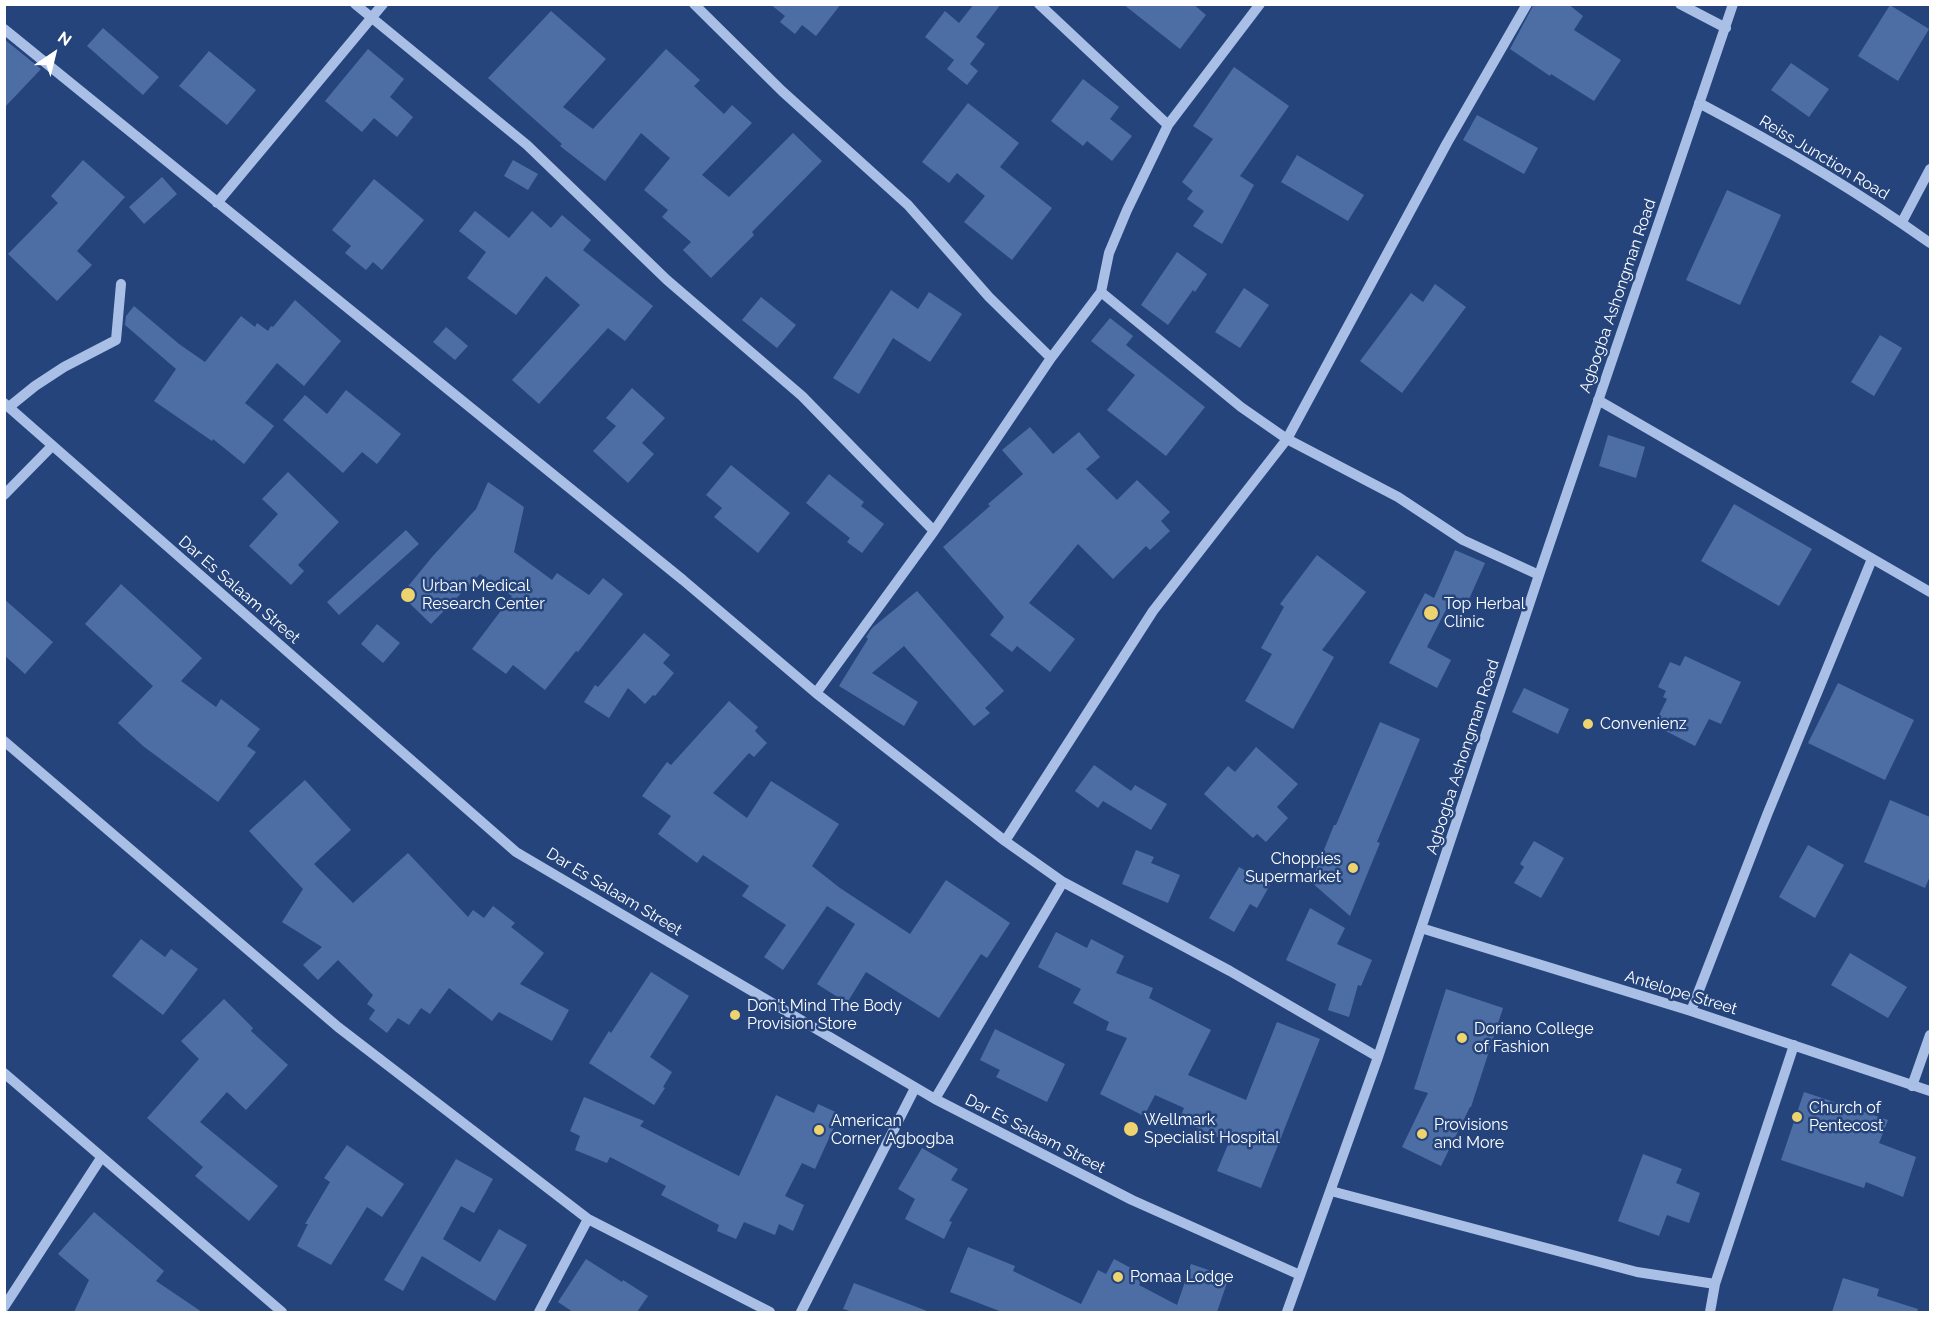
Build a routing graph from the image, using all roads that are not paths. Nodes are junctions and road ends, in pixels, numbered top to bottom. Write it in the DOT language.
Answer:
graph roads {
  1 [pos="355,4"];
  2 [pos="383,4"];
  3 [pos="694,4"];
  4 [pos="1039,4"];
  5 [pos="1260,4"];
  6 [pos="1527,4"];
  7 [pos="1680,4"];
  8 [pos="1733,4"];
  9 [pos="371,19"];
  10 [pos="1725,28"];
  11 [pos="4,29"];
  12 [pos="1699,103"];
  13 [pos="1168,125"];
  14 [pos="1930,170"];
  15 [pos="217,202"];
  16 [pos="1902,222"];
  17 [pos="1930,243"];
  18 [pos="121,284"];
  19 [pos="1101,292"];
  20 [pos="1051,358"];
  21 [pos="1598,400"];
  22 [pos="7,405"];
  23 [pos="1287,439"];
  24 [pos="52,446"];
  25 [pos="4,495"];
  26 [pos="934,531"];
  27 [pos="1872,559"];
  28 [pos="1539,575"];
  29 [pos="1930,592"];
  30 [pos="816,693"];
  31 [pos="4,741"];
  32 [pos="1005,841"];
  33 [pos="1063,882"];
  34 [pos="1421,928"];
  35 [pos="1691,1011"];
  36 [pos="1930,1035"];
  37 [pos="1794,1045"];
  38 [pos="1378,1057"];
  39 [pos="4,1073"];
  40 [pos="1912,1086"];
  41 [pos="915,1088"];
  42 [pos="1930,1091"];
  43 [pos="935,1099"];
  44 [pos="102,1158"];
  45 [pos="1331,1191"];
  46 [pos="588,1219"];
  47 [pos="1300,1275"];
  48 [pos="1715,1284"];
  49 [pos="4,1307"];
  50 [pos="282,1312"];
  51 [pos="539,1312"];
  52 [pos="770,1312"];
  53 [pos="801,1312"];
  54 [pos="1287,1312"];
  55 [pos="1710,1312"];
  1 -- 9 [label="street"];
  2 -- 9 [label="street"];
  3 -- 20 [label="street"];
  4 -- 13 [label="street"];
  5 -- 13 [label="street"];
  6 -- 23 [label="street"];
  7 -- 10 [label="street"];
  8 -- 10 [label="street, Agbogba Ashongman Road"];
  9 -- 15 [label="street"];
  9 -- 26 [label="street"];
  10 -- 12 [label="street, Agbogba Ashongman Road"];
  11 -- 15 [label="street"];
  12 -- 16 [label="street, Reiss Junction Road"];
  12 -- 21 [label="street, Agbogba Ashongman Road"];
  13 -- 19 [label="street"];
  14 -- 16 [label="street"];
  15 -- 30 [label="street"];
  16 -- 17 [label="street, Reiss Junction Road"];
  18 -- 22 [label="street"];
  19 -- 20 [label="street"];
  19 -- 23 [label="street"];
  20 -- 26 [label="street"];
  21 -- 27 [label="street"];
  21 -- 28 [label="street, Agbogba Ashongman Road"];
  22 -- 24 [label="street, Dar Es Salaam Street"];
  23 -- 28 [label="street"];
  23 -- 32 [label="street"];
  24 -- 25 [label="street"];
  24 -- 41 [label="street, Dar Es Salaam Street"];
  26 -- 30 [label="street"];
  27 -- 29 [label="street"];
  27 -- 35 [label="street"];
  28 -- 34 [label="street, Agbogba Ashongman Road"];
  30 -- 32 [label="street"];
  31 -- 46 [label="street"];
  32 -- 33 [label="street"];
  33 -- 38 [label="street"];
  33 -- 43 [label="street"];
  34 -- 35 [label="street, Antelope Street"];
  34 -- 38 [label="street, Agbogba Ashongman Road"];
  35 -- 37 [label="street, Antelope Street"];
  36 -- 40 [label="street"];
  37 -- 40 [label="street, Antelope Street"];
  37 -- 48 [label="street"];
  38 -- 45 [label="street, Agbogba Ashongman Road"];
  39 -- 44 [label="street"];
  40 -- 42 [label="street, Antelope Street"];
  41 -- 43 [label="street, Dar Es Salaam Street"];
  41 -- 53 [label="street"];
  43 -- 47 [label="street, Dar Es Salaam Street"];
  44 -- 49 [label="street"];
  44 -- 50 [label="street"];
  45 -- 47 [label="street, Agbogba Ashongman Road"];
  45 -- 48 [label="street"];
  46 -- 51 [label="street"];
  46 -- 52 [label="street"];
  47 -- 54 [label="street, Agbogba Ashongman Road"];
  48 -- 55 [label="street"];
}
